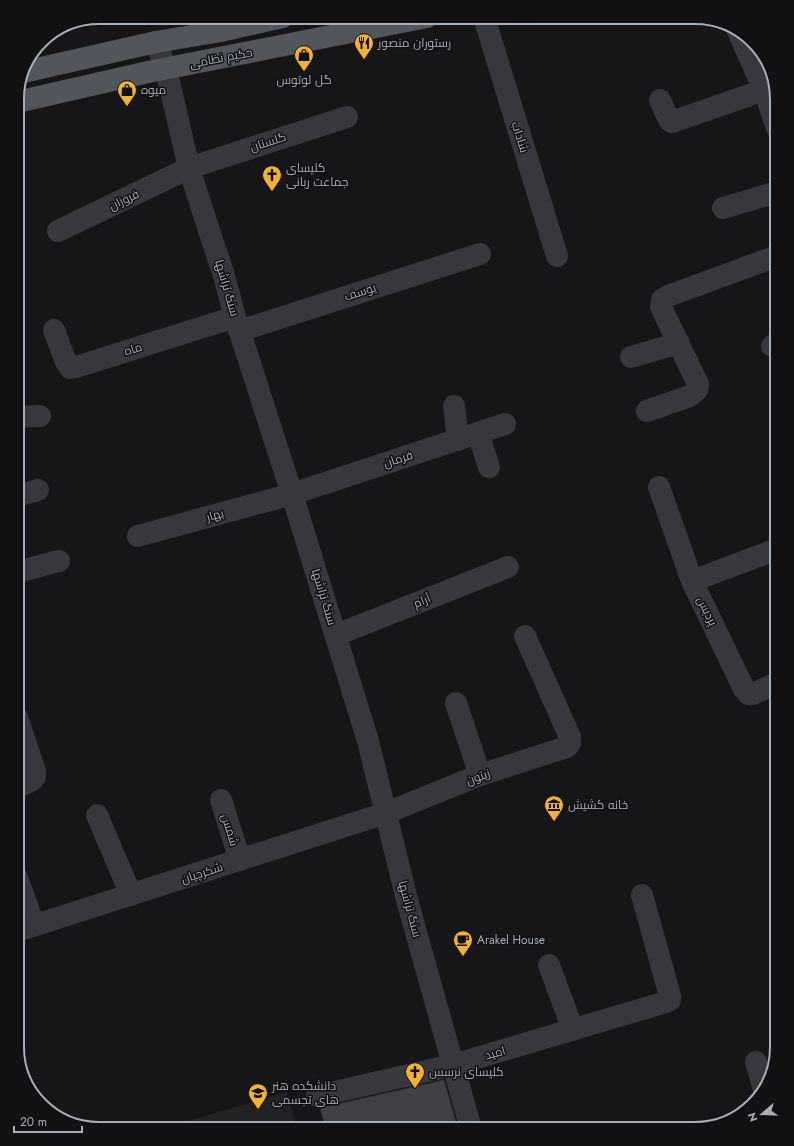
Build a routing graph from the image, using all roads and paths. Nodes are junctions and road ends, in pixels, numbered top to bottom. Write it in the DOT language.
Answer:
graph roads {
  1 [pos="217,24"];
  2 [pos="392,24"];
  3 [pos="486,24"];
  4 [pos="742,40"];
  5 [pos="156,42"];
  6 [pos="166,69"];
  7 [pos="30,70"];
  8 [pos="764,90"];
  9 [pos="24,100"];
  10 [pos="660,100"];
  11 [pos="770,108"];
  12 [pos="347,117"];
  13 [pos="189,168"];
  14 [pos="770,194"];
  15 [pos="723,208"];
  16 [pos="58,231"];
  17 [pos="480,254"];
  18 [pos="557,256"];
  19 [pos="770,259"];
  20 [pos="237,324"];
  21 [pos="54,330"];
  22 [pos="679,343"];
  23 [pos="631,358"];
  24 [pos="454,406"];
  25 [pos="647,412"];
  26 [pos="40,416"];
  27 [pos="24,417"];
  28 [pos="505,424"];
  29 [pos="478,433"];
  30 [pos="458,440"];
  31 [pos="489,467"];
  32 [pos="660,486"];
  33 [pos="38,490"];
  34 [pos="24,494"];
  35 [pos="292,494"];
  36 [pos="138,536"];
  37 [pos="770,552"];
  38 [pos="59,561"];
  39 [pos="508,567"];
  40 [pos="24,570"];
  41 [pos="692,581"];
  42 [pos="336,635"];
  43 [pos="525,636"];
  44 [pos="770,686"];
  45 [pos="456,703"];
  46 [pos="24,738"];
  47 [pos="480,775"];
  48 [pos="24,784"];
  49 [pos="221,800"];
  50 [pos="386,813"];
  51 [pos="96,815"];
  52 [pos="240,860"];
  53 [pos="131,895"];
  54 [pos="642,896"];
  55 [pos="24,917"];
  56 [pos="26,928"];
  57 [pos="549,965"];
  58 [pos="573,1030"];
  59 [pos="756,1062"];
  60 [pos="453,1065"];
  61 [pos="762,1081"];
  62 [pos="317,1096"];
  63 [pos="469,1122"];
  1 -- 5 [label="main road"];
  2 -- 6 [label="main road, حکیم نظامی"];
  3 -- 18 [label="street, شاداب"];
  4 -- 8 [label="street"];
  5 -- 6 [label="street, سنگ تراشها"];
  5 -- 7 [label="main road"];
  6 -- 9 [label="main road, حکیم نظامی"];
  6 -- 13 [label="street, سنگ تراشها"];
  8 -- 10 [label="street"];
  8 -- 11 [label="street"];
  12 -- 13 [label="street, گلستان"];
  13 -- 16 [label="street, فروزان"];
  13 -- 20 [label="street, سنگ تراشها"];
  14 -- 15 [label="street"];
  17 -- 20 [label="street, یوسف"];
  19 -- 22 [label="street"];
  20 -- 21 [label="street, ماه"];
  20 -- 35 [label="street, سنگ تراشها"];
  22 -- 23 [label="street"];
  22 -- 25 [label="street"];
  24 -- 30 [label="street"];
  26 -- 27 [label="street"];
  28 -- 29 [label="street, فرمان"];
  29 -- 30 [label="street, فرمان"];
  29 -- 31 [label="street"];
  30 -- 35 [label="street, فرمان"];
  32 -- 41 [label="street"];
  33 -- 34 [label="street"];
  35 -- 36 [label="street, بهار"];
  35 -- 42 [label="street, سنگ تراشها"];
  37 -- 41 [label="street, پردیس"];
  38 -- 40 [label="street"];
  39 -- 42 [label="street, آرام"];
  41 -- 44 [label="street, پردیس"];
  42 -- 50 [label="street, سنگ تراشها"];
  43 -- 47 [label="street, زیتون"];
  45 -- 47 [label="street"];
  46 -- 48 [label="street"];
  47 -- 50 [label="street, زیتون"];
  49 -- 52 [label="street, شمس"];
  50 -- 52 [label="street, شکرچیان"];
  50 -- 60 [label="street, سنگ تراشها"];
  51 -- 53 [label="street"];
  52 -- 53 [label="street, شکرچیان"];
  53 -- 56 [label="street, شکرچیان"];
  54 -- 58 [label="street, امید"];
  55 -- 56 [label="street"];
  57 -- 58 [label="street"];
  58 -- 60 [label="street, امید"];
  59 -- 61 [label="street"];
  60 -- 62 [label="street, امید"];
  60 -- 63 [label="street, سنگ تراشها"];
}
